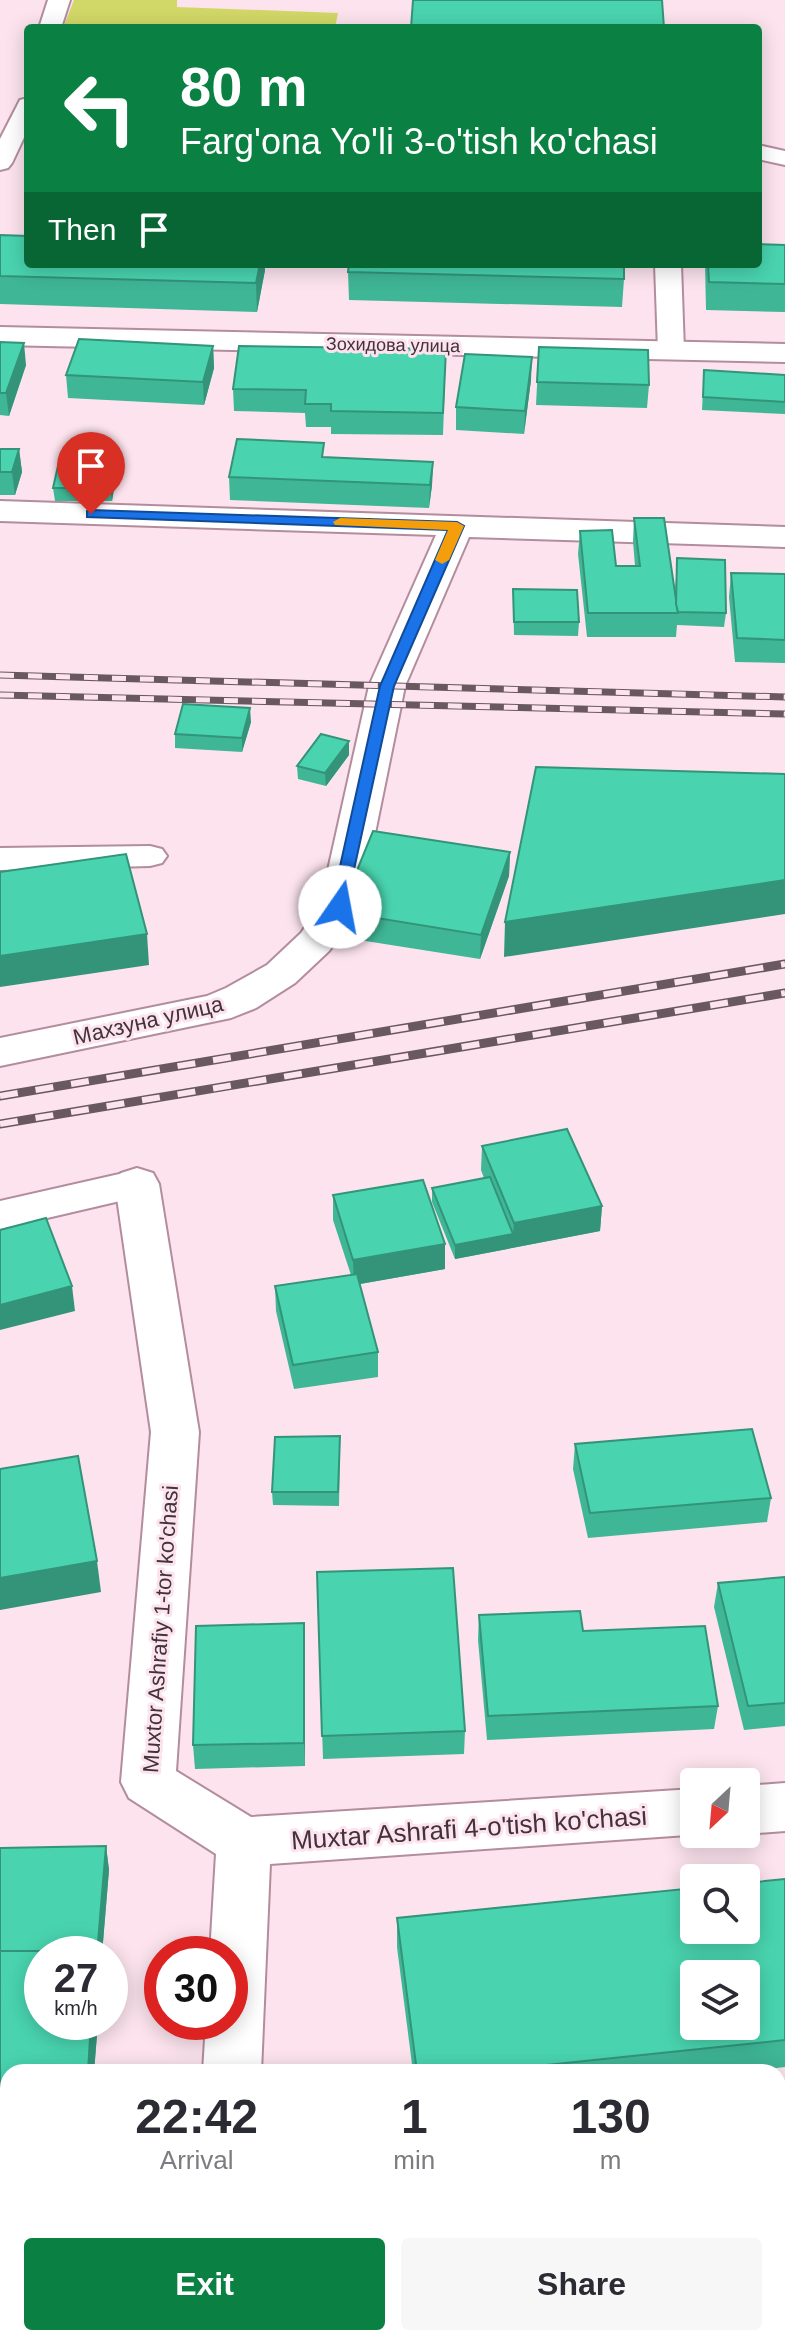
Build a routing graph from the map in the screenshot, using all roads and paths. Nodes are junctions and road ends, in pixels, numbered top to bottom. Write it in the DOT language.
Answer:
graph roads {
  1 [pos="59,0"];
  2 [pos="51,24"];
  3 [pos="24,113"];
  4 [pos="762,153"];
  5 [pos="785,158"];
  6 [pos="0,163"];
  7 [pos="668,268"];
  8 [pos="0,336"];
  9 [pos="671,351"];
  10 [pos="785,353"];
  11 [pos="0,511"];
  12 [pos="457,526"];
  13 [pos="785,537"];
  14 [pos="150,856"];
  15 [pos="0,859"];
  16 [pos="0,1052"];
  17 [pos="137,1184"];
  18 [pos="0,1215"];
  19 [pos="785,1807"];
  20 [pos="760,1809"];
  21 [pos="680,1814"];
  22 [pos="244,1842"];
  23 [pos="232,2064"];
  1 -- 2 [label="lane"];
  3 -- 6 [label="lane"];
  4 -- 5 [label="lane"];
  7 -- 9 [label="lane"];
  8 -- 9 [label="street, Зохидова улица"];
  9 -- 10 [label="street, Зохидова улица"];
  11 -- 12 [label="street"];
  12 -- 13 [label="street"];
  12 -- 16 [label="street, Махзуна улица"];
  14 -- 15 [label="lane"];
  17 -- 18 [label="lane"];
  17 -- 22 [label="street, Muxtor Ashrafiy 1-tor ko'chasi"];
  19 -- 20 [label="street"];
  21 -- 22 [label="street, Muxtar Ashrafi 4-o'tish ko'chasi"];
  22 -- 23 [label="street"];
}
